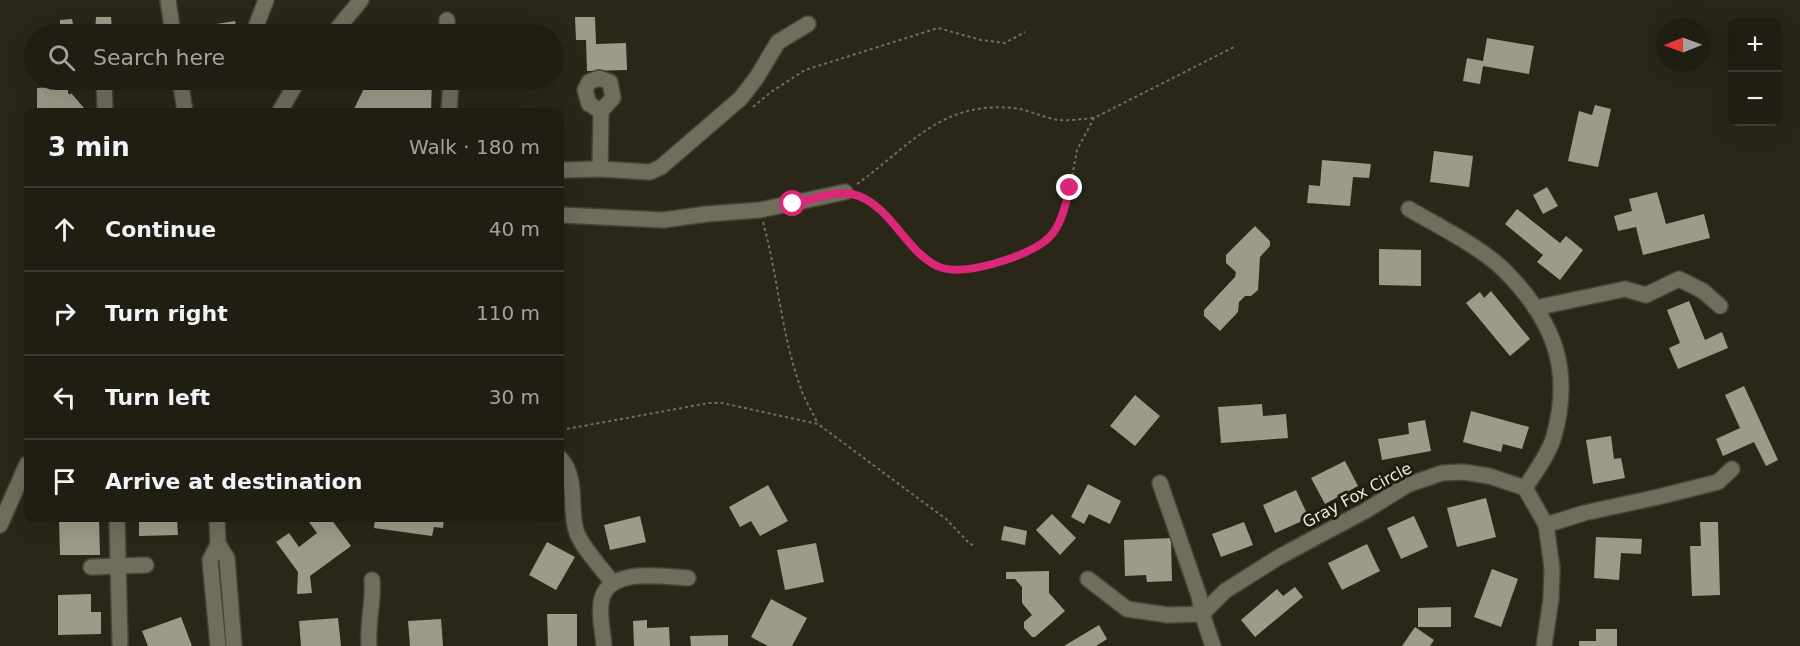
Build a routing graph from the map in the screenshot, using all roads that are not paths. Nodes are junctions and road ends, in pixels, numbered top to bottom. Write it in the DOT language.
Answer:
graph roads {
  1 [pos="168,0"];
  2 [pos="266,0"];
  3 [pos="361,0"];
  4 [pos="172,24"];
  5 [pos="257,24"];
  6 [pos="341,24"];
  7 [pos="808,24"];
  8 [pos="104,90"];
  9 [pos="182,90"];
  10 [pos="292,90"];
  11 [pos="450,90"];
  12 [pos="105,108"];
  13 [pos="185,108"];
  14 [pos="281,108"];
  15 [pos="449,108"];
  16 [pos="601,111"];
  17 [pos="600,169"];
  18 [pos="564,170"];
  19 [pos="845,192"];
  20 [pos="1409,209"];
  21 [pos="564,215"];
  22 [pos="1720,306"];
  23 [pos="1535,308"];
  24 [pos="564,462"];
  25 [pos="1732,469"];
  26 [pos="24,471"];
  27 [pos="1160,483"];
  28 [pos="1526,488"];
  29 [pos="117,522"];
  30 [pos="217,522"];
  31 [pos="0,525"];
  32 [pos="1546,525"];
  33 [pos="218,544"];
  34 [pos="146,565"];
  35 [pos="118,566"];
  36 [pos="91,567"];
  37 [pos="688,578"];
  38 [pos="1088,579"];
  39 [pos="372,580"];
  40 [pos="613,583"];
  41 [pos="1202,614"];
  42 [pos="120,643"];
  43 [pos="218,646"];
  44 [pos="234,646"];
  45 [pos="369,646"];
  46 [pos="604,646"];
  47 [pos="1213,646"];
  48 [pos="1544,646"];
  1 -- 4 [label="street"];
  2 -- 5 [label="street"];
  3 -- 6 [label="street"];
  7 -- 17 [label="street"];
  8 -- 12 [label="street"];
  9 -- 13 [label="street"];
  10 -- 14 [label="street"];
  11 -- 15 [label="street"];
  16 -- 17 [label="street"];
  17 -- 18 [label="street"];
  19 -- 21 [label="street"];
  20 -- 23 [label="street"];
  22 -- 23 [label="street"];
  23 -- 28 [label="street"];
  24 -- 40 [label="street"];
  25 -- 32 [label="street"];
  26 -- 31 [label="street"];
  27 -- 41 [label="street"];
  28 -- 32 [label="street"];
  28 -- 41 [label="street, Gray Fox Circle"];
  29 -- 35 [label="street"];
  30 -- 33 [label="street"];
  32 -- 48 [label="street"];
  33 -- 43 [label="street"];
  33 -- 44 [label="street"];
  34 -- 35 [label="street"];
  35 -- 36 [label="street"];
  35 -- 42 [label="street"];
  37 -- 40 [label="street"];
  38 -- 41 [label="street"];
  39 -- 45 [label="street"];
  40 -- 46 [label="street"];
  41 -- 47 [label="street"];
}
